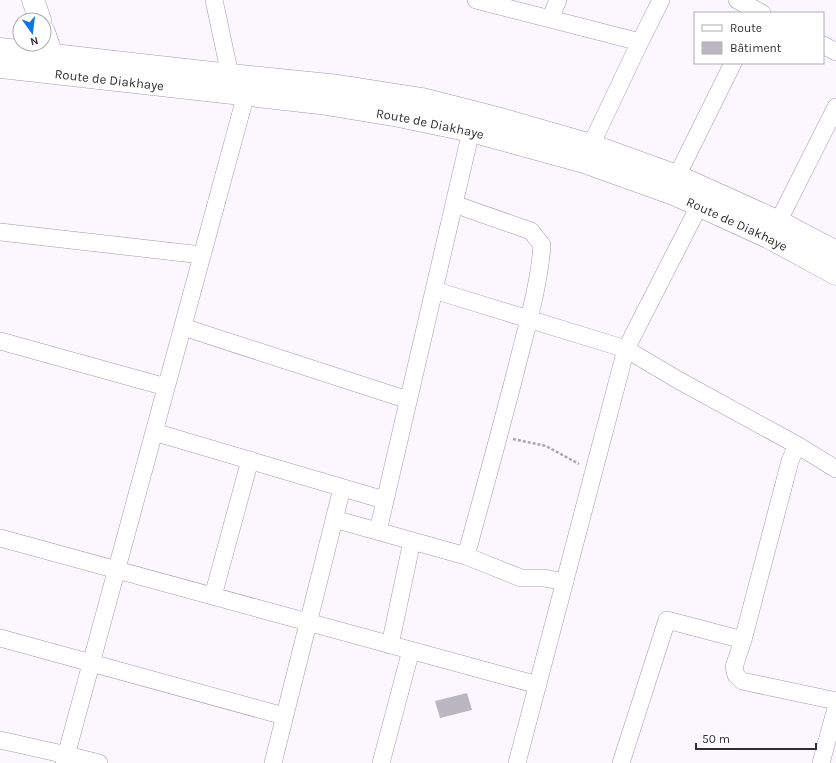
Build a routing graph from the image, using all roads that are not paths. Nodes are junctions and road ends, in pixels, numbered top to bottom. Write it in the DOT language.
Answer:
graph roads {
  1 [pos="33,0"];
  2 [pos="214,0"];
  3 [pos="476,0"];
  4 [pos="558,0"];
  5 [pos="662,0"];
  6 [pos="737,0"];
  7 [pos="761,9"];
  8 [pos="37,12"];
  9 [pos="550,19"];
  10 [pos="640,42"];
  11 [pos="824,46"];
  12 [pos="0,48"];
  13 [pos="51,52"];
  14 [pos="836,52"];
  15 [pos="52,55"];
  16 [pos="733,64"];
  17 [pos="0,67"];
  18 [pos="230,75"];
  19 [pos="246,94"];
  20 [pos="835,113"];
  21 [pos="472,131"];
  22 [pos="591,145"];
  23 [pos="677,176"];
  24 [pos="454,204"];
  25 [pos="699,206"];
  26 [pos="775,230"];
  27 [pos="0,232"];
  28 [pos="836,252"];
  29 [pos="202,255"];
  30 [pos="836,274"];
  31 [pos="434,290"];
  32 [pos="529,319"];
  33 [pos="183,327"];
  34 [pos="0,341"];
  35 [pos="626,349"];
  36 [pos="166,387"];
  37 [pos="408,400"];
  38 [pos="154,432"];
  39 [pos="797,445"];
  40 [pos="250,460"];
  41 [pos="836,469"];
  42 [pos="342,488"];
  43 [pos="384,500"];
  44 [pos="334,519"];
  45 [pos="378,531"];
  46 [pos="0,538"];
  47 [pos="412,541"];
  48 [pos="466,556"];
  49 [pos="117,570"];
  50 [pos="565,582"];
  51 [pos="213,596"];
  52 [pos="308,622"];
  53 [pos="0,638"];
  54 [pos="743,640"];
  55 [pos="390,644"];
  56 [pos="411,650"];
  57 [pos="91,664"];
  58 [pos="538,685"];
  59 [pos="836,701"];
  60 [pos="836,708"];
  61 [pos="284,716"];
  62 [pos="0,740"];
  63 [pos="66,759"];
  64 [pos="99,763"];
  65 [pos="272,763"];
  66 [pos="381,763"];
  67 [pos="517,763"];
  68 [pos="621,763"];
  69 [pos="822,763"];
  1 -- 8 [label="main road"];
  2 -- 18 [label="street"];
  3 -- 9 [label="street"];
  4 -- 9 [label="street"];
  5 -- 10 [label="street"];
  6 -- 7 [label="street"];
  9 -- 10 [label="street"];
  10 -- 22 [label="street"];
  11 -- 14 [label="street"];
  12 -- 15 [label="main road, Route de Diakhaye"];
  13 -- 15 [label="main road"];
  15 -- 18 [label="main road, Route de Diakhaye"];
  16 -- 23 [label="street"];
  17 -- 19 [label="main road, Route de Diakhaye"];
  18 -- 19 [label="street"];
  18 -- 22 [label="main road, Route de Diakhaye"];
  19 -- 21 [label="main road, Route de Diakhaye"];
  19 -- 29 [label="street"];
  20 -- 26 [label="street"];
  21 -- 24 [label="street"];
  21 -- 25 [label="main road, Route de Diakhaye"];
  22 -- 23 [label="main road, Route de Diakhaye"];
  23 -- 26 [label="main road, Route de Diakhaye"];
  24 -- 31 [label="street"];
  24 -- 32 [label="street"];
  25 -- 26 [label="main road, Route de Diakhaye"];
  25 -- 35 [label="street"];
  26 -- 28 [label="main road, Route de Diakhaye"];
  26 -- 30 [label="main road, Route de Diakhaye"];
  27 -- 29 [label="street"];
  29 -- 33 [label="street"];
  31 -- 32 [label="street"];
  31 -- 37 [label="street"];
  32 -- 35 [label="street"];
  32 -- 48 [label="street"];
  33 -- 36 [label="street"];
  33 -- 37 [label="street"];
  34 -- 36 [label="street"];
  35 -- 39 [label="street"];
  35 -- 50 [label="street"];
  36 -- 38 [label="street"];
  37 -- 43 [label="street"];
  38 -- 40 [label="street"];
  38 -- 49 [label="street"];
  39 -- 41 [label="street"];
  39 -- 54 [label="street"];
  40 -- 42 [label="street"];
  40 -- 51 [label="street"];
  42 -- 43 [label="street"];
  42 -- 44 [label="street"];
  43 -- 45 [label="street"];
  44 -- 45 [label="street"];
  44 -- 52 [label="street"];
  45 -- 47 [label="street"];
  46 -- 49 [label="street"];
  47 -- 48 [label="street"];
  47 -- 55 [label="street"];
  48 -- 50 [label="street"];
  49 -- 51 [label="street"];
  49 -- 57 [label="street"];
  50 -- 58 [label="street"];
  51 -- 52 [label="street"];
  52 -- 55 [label="street"];
  52 -- 61 [label="street"];
  53 -- 57 [label="street"];
  54 -- 59 [label="street"];
  54 -- 68 [label="street"];
  55 -- 56 [label="street"];
  56 -- 58 [label="street"];
  56 -- 66 [label="street"];
  57 -- 61 [label="street"];
  57 -- 63 [label="street"];
  58 -- 67 [label="street"];
  60 -- 69 [label="street"];
  61 -- 65 [label="street"];
  62 -- 63 [label="street"];
  63 -- 64 [label="street"];
}
